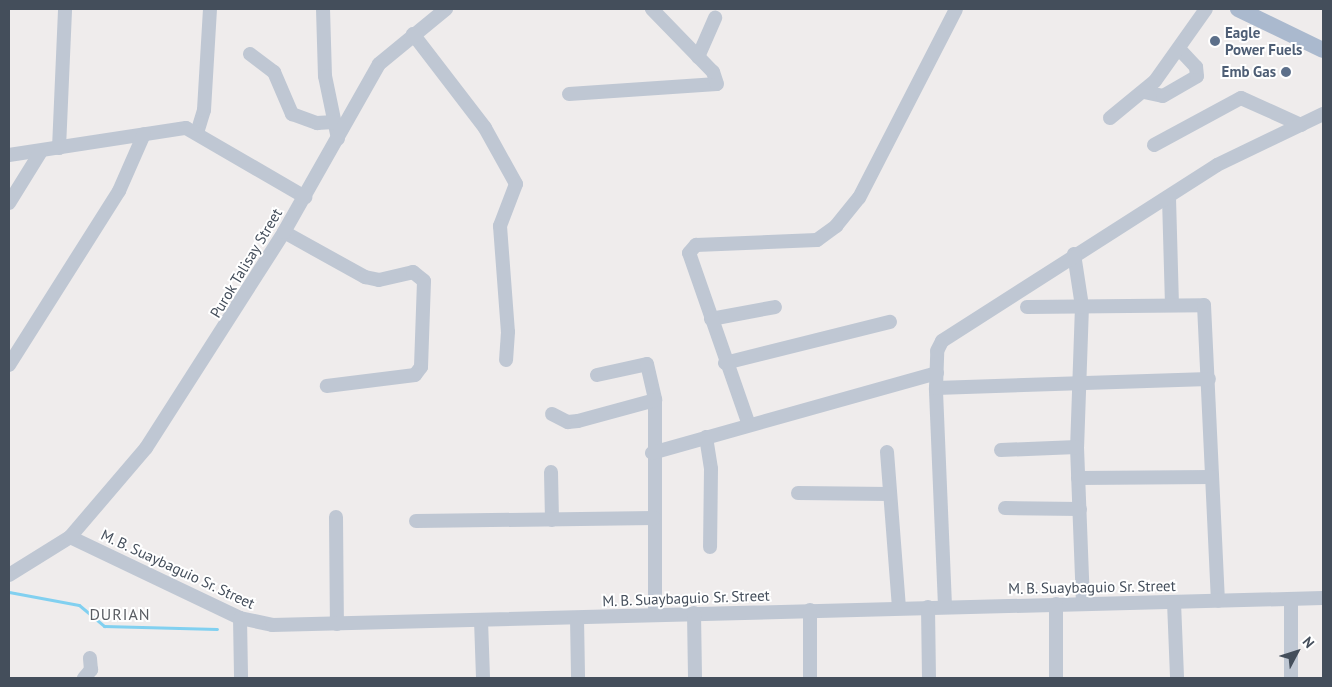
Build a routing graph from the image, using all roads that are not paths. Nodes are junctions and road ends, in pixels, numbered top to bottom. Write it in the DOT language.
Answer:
graph roads {
  1 [pos="66,9"];
  2 [pos="210,9"];
  3 [pos="323,9"];
  4 [pos="446,9"];
  5 [pos="652,9"];
  6 [pos="956,9"];
  7 [pos="1206,9"];
  8 [pos="1238,9"];
  9 [pos="715,18"];
  10 [pos="413,34"];
  11 [pos="1179,49"];
  12 [pos="1323,50"];
  13 [pos="250,54"];
  14 [pos="698,58"];
  15 [pos="1144,92"];
  16 [pos="569,94"];
  17 [pos="1323,114"];
  18 [pos="1110,118"];
  19 [pos="334,122"];
  20 [pos="1301,125"];
  21 [pos="144,134"];
  22 [pos="197,134"];
  23 [pos="338,139"];
  24 [pos="1154,144"];
  25 [pos="60,148"];
  26 [pos="40,154"];
  27 [pos="9,155"];
  28 [pos="305,197"];
  29 [pos="1169,198"];
  30 [pos="9,203"];
  31 [pos="284,232"];
  32 [pos="1074,254"];
  33 [pos="1172,303"];
  34 [pos="1082,306"];
  35 [pos="775,307"];
  36 [pos="1027,307"];
  37 [pos="712,319"];
  38 [pos="890,322"];
  39 [pos="506,360"];
  40 [pos="725,363"];
  41 [pos="9,366"];
  42 [pos="937,373"];
  43 [pos="597,375"];
  44 [pos="1209,379"];
  45 [pos="1081,380"];
  46 [pos="327,386"];
  47 [pos="936,388"];
  48 [pos="656,400"];
  49 [pos="552,414"];
  50 [pos="748,424"];
  51 [pos="706,437"];
  52 [pos="1078,447"];
  53 [pos="1001,450"];
  54 [pos="887,452"];
  55 [pos="652,454"];
  56 [pos="551,472"];
  57 [pos="1212,477"];
  58 [pos="1078,478"];
  59 [pos="798,493"];
  60 [pos="889,494"];
  61 [pos="1005,508"];
  62 [pos="1080,509"];
  63 [pos="336,516"];
  64 [pos="654,518"];
  65 [pos="552,520"];
  66 [pos="416,521"];
  67 [pos="70,537"];
  68 [pos="710,548"];
  69 [pos="9,575"];
  70 [pos="1323,598"];
  71 [pos="1291,599"];
  72 [pos="1218,601"];
  73 [pos="1174,602"];
  74 [pos="1056,604"];
  75 [pos="1083,604"];
  76 [pos="928,606"];
  77 [pos="945,606"];
  78 [pos="899,607"];
  79 [pos="810,610"];
  80 [pos="694,613"];
  81 [pos="655,615"];
  82 [pos="240,618"];
  83 [pos="577,618"];
  84 [pos="481,620"];
  85 [pos="337,624"];
  86 [pos="90,658"];
  87 [pos="84,678"];
  88 [pos="241,678"];
  89 [pos="483,678"];
  90 [pos="578,678"];
  91 [pos="695,678"];
  92 [pos="810,678"];
  93 [pos="929,678"];
  94 [pos="1056,678"];
  95 [pos="1177,678"];
  96 [pos="1291,678"];
  1 -- 25 [label="street"];
  2 -- 22 [label="street"];
  3 -- 19 [label="street"];
  4 -- 10 [label="street, Purok Talisay Street"];
  5 -- 14 [label="street"];
  6 -- 37 [label="street"];
  7 -- 11 [label="street"];
  8 -- 12 [label="main road"];
  9 -- 14 [label="street"];
  10 -- 23 [label="street, Purok Talisay Street"];
  10 -- 39 [label="street"];
  11 -- 15 [label="street"];
  11 -- 15 [label="street"];
  13 -- 19 [label="street"];
  14 -- 16 [label="street"];
  15 -- 18 [label="street"];
  17 -- 20 [label="street"];
  19 -- 23 [label="street"];
  20 -- 24 [label="street"];
  20 -- 29 [label="street"];
  21 -- 22 [label="street"];
  21 -- 25 [label="street"];
  21 -- 41 [label="street"];
  22 -- 28 [label="street"];
  23 -- 28 [label="street, Purok Talisay Street"];
  25 -- 26 [label="street"];
  26 -- 27 [label="street"];
  26 -- 30 [label="street"];
  28 -- 31 [label="street, Purok Talisay Street"];
  29 -- 32 [label="street"];
  29 -- 33 [label="street"];
  31 -- 46 [label="street"];
  31 -- 67 [label="street, Purok Talisay Street"];
  32 -- 34 [label="street"];
  32 -- 42 [label="street"];
  33 -- 34 [label="street"];
  33 -- 44 [label="street"];
  34 -- 36 [label="street"];
  34 -- 45 [label="street"];
  35 -- 37 [label="street"];
  37 -- 40 [label="street"];
  38 -- 40 [label="street"];
  40 -- 50 [label="street"];
  42 -- 47 [label="street"];
  42 -- 50 [label="street"];
  43 -- 48 [label="street"];
  44 -- 45 [label="street"];
  44 -- 57 [label="street"];
  45 -- 47 [label="street"];
  45 -- 52 [label="street"];
  47 -- 77 [label="street"];
  48 -- 49 [label="street"];
  48 -- 55 [label="street"];
  50 -- 51 [label="street"];
  51 -- 55 [label="street"];
  51 -- 68 [label="street"];
  52 -- 53 [label="street"];
  52 -- 58 [label="street"];
  54 -- 60 [label="street"];
  55 -- 64 [label="street"];
  56 -- 65 [label="street"];
  57 -- 58 [label="street"];
  57 -- 72 [label="street"];
  58 -- 62 [label="street"];
  59 -- 60 [label="street"];
  60 -- 78 [label="street"];
  61 -- 62 [label="street"];
  62 -- 75 [label="street"];
  63 -- 85 [label="street"];
  64 -- 65 [label="street"];
  64 -- 81 [label="street"];
  65 -- 66 [label="street"];
  67 -- 69 [label="street, Purok Talisay Street"];
  67 -- 82 [label="street, M. B. Suaybaguio Sr. Street"];
  70 -- 71 [label="street, M. B. Suaybaguio Sr. Street"];
  71 -- 72 [label="street, M. B. Suaybaguio Sr. Street"];
  71 -- 96 [label="street"];
  72 -- 73 [label="street, M. B. Suaybaguio Sr. Street"];
  73 -- 75 [label="street, M. B. Suaybaguio Sr. Street"];
  73 -- 95 [label="street"];
  74 -- 75 [label="street, M. B. Suaybaguio Sr. Street"];
  74 -- 77 [label="street, M. B. Suaybaguio Sr. Street"];
  74 -- 94 [label="street"];
  76 -- 77 [label="street, M. B. Suaybaguio Sr. Street"];
  76 -- 78 [label="street, M. B. Suaybaguio Sr. Street"];
  76 -- 93 [label="street"];
  78 -- 79 [label="street, M. B. Suaybaguio Sr. Street"];
  79 -- 80 [label="street, M. B. Suaybaguio Sr. Street"];
  79 -- 92 [label="street"];
  80 -- 81 [label="street, M. B. Suaybaguio Sr. Street"];
  80 -- 91 [label="street"];
  81 -- 83 [label="street, M. B. Suaybaguio Sr. Street"];
  82 -- 85 [label="street, M. B. Suaybaguio Sr. Street"];
  82 -- 88 [label="street"];
  83 -- 84 [label="street, M. B. Suaybaguio Sr. Street"];
  83 -- 90 [label="street"];
  84 -- 85 [label="street, M. B. Suaybaguio Sr. Street"];
  84 -- 89 [label="street"];
  86 -- 87 [label="street"];
}
